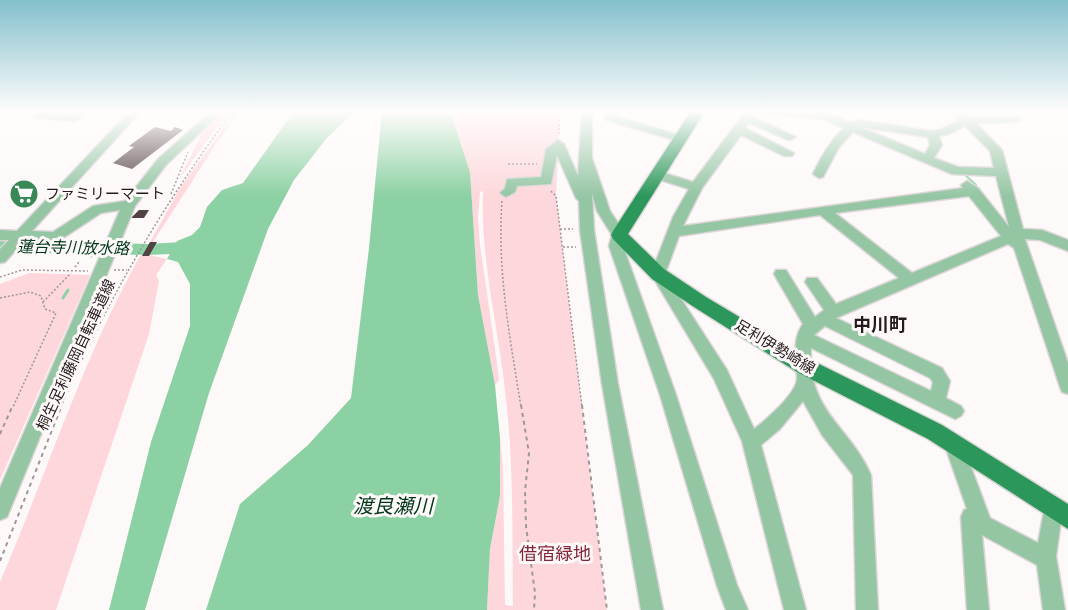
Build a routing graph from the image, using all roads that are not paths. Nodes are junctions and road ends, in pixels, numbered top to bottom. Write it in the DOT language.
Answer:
graph roads {
  1 [pos="110,139"];
  2 [pos="187,139"];
  3 [pos="586,139"];
  4 [pos="681,139"];
  5 [pos="730,139"];
  6 [pos="760,139"];
  7 [pos="841,139"];
  8 [pos="880,139"];
  9 [pos="934,139"];
  10 [pos="985,139"];
  11 [pos="788,153"];
  12 [pos="586,158"];
  13 [pos="927,160"];
  14 [pos="956,171"];
  15 [pos="1003,172"];
  16 [pos="819,174"];
  17 [pos="658,175"];
  18 [pos="696,187"];
  19 [pos="974,191"];
  20 [pos="506,194"];
  21 [pos="586,202"];
  22 [pos="129,205"];
  23 [pos="822,210"];
  24 [pos="674,232"];
  25 [pos="0,235"];
  26 [pos="619,236"];
  27 [pos="19,239"];
  28 [pos="1016,239"];
  29 [pos="1068,246"];
  30 [pos="1,258"];
  31 [pos="658,274"];
  32 [pos="782,274"];
  33 [pos="910,279"];
  34 [pos="812,282"];
  35 [pos="820,323"];
  36 [pos="804,374"];
  37 [pos="1068,387"];
  38 [pos="936,402"];
  39 [pos="955,411"];
  40 [pos="751,441"];
  41 [pos="953,443"];
  42 [pos="0,510"];
  43 [pos="1061,512"];
  44 [pos="983,525"];
  45 [pos="1047,559"];
  46 [pos="652,610"];
  47 [pos="737,610"];
  48 [pos="795,610"];
  49 [pos="867,610"];
  50 [pos="978,610"];
  51 [pos="1054,610"];
  1 -- 27 [label="street"];
  2 -- 22 [label="street"];
  3 -- 12 [label="street"];
  4 -- 17 [label="main road"];
  5 -- 18 [label="street"];
  6 -- 11 [label="street"];
  7 -- 16 [label="street"];
  8 -- 13 [label="street"];
  9 -- 13 [label="street"];
  10 -- 15 [label="street"];
  12 -- 21 [label="street"];
  12 -- 26 [label="street"];
  13 -- 14 [label="street"];
  14 -- 15 [label="street"];
  14 -- 19 [label="street"];
  15 -- 28 [label="street"];
  17 -- 18 [label="street"];
  17 -- 26 [label="main road"];
  18 -- 24 [label="street"];
  19 -- 23 [label="street"];
  19 -- 28 [label="street"];
  20 -- 21 [label="street"];
  21 -- 46 [label="street"];
  22 -- 27 [label="street"];
  22 -- 42 [label="street"];
  23 -- 24 [label="street"];
  23 -- 33 [label="street"];
  24 -- 31 [label="street"];
  25 -- 27 [label="street"];
  26 -- 31 [label="main road, 足利伊勢崎線"];
  26 -- 47 [label="street"];
  27 -- 30 [label="street"];
  28 -- 29 [label="street"];
  28 -- 33 [label="street"];
  28 -- 37 [label="street"];
  31 -- 36 [label="main road, 足利伊勢崎線"];
  31 -- 40 [label="street"];
  32 -- 35 [label="street"];
  33 -- 35 [label="street"];
  34 -- 35 [label="street"];
  35 -- 36 [label="street"];
  35 -- 38 [label="street"];
  35 -- 38 [label="street"];
  36 -- 40 [label="street"];
  36 -- 41 [label="main road, 足利伊勢崎線"];
  36 -- 49 [label="street"];
  38 -- 39 [label="street"];
  40 -- 48 [label="street"];
  41 -- 43 [label="main road, 足利伊勢崎線"];
  41 -- 44 [label="street"];
  43 -- 45 [label="street"];
  44 -- 45 [label="street"];
  44 -- 50 [label="street"];
  45 -- 51 [label="street"];
}
